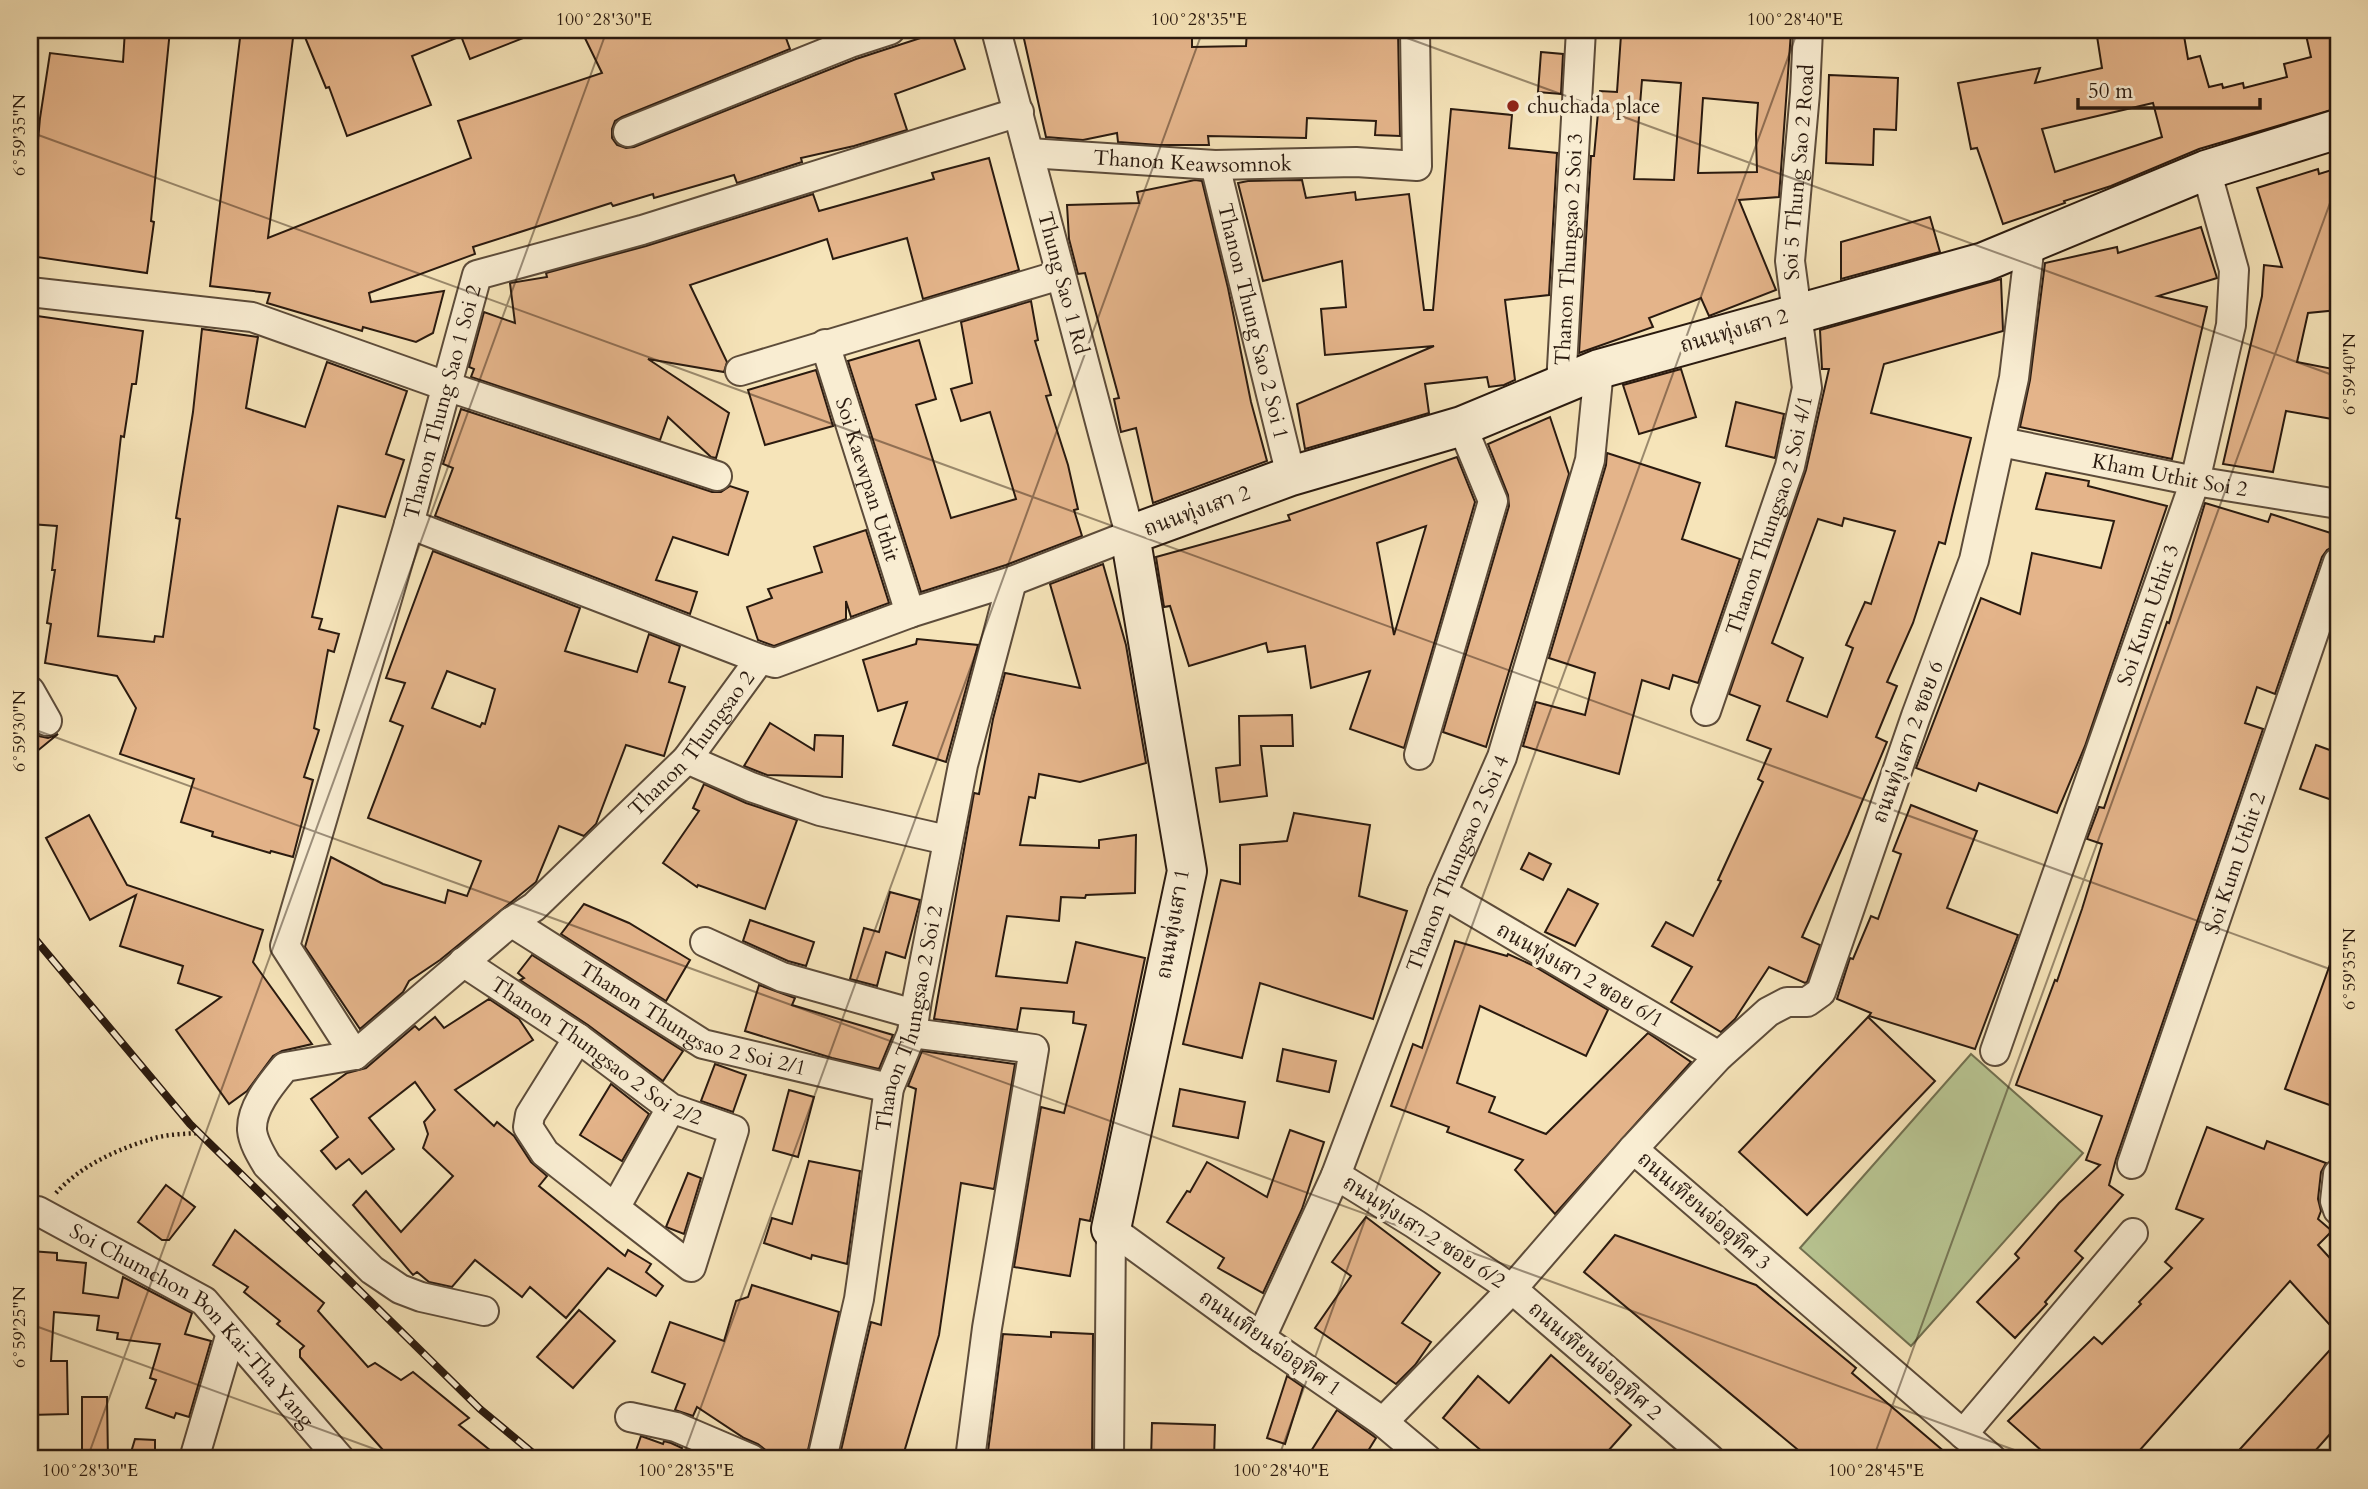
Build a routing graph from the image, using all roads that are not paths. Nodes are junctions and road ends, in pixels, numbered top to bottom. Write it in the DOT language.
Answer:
graph roads {
  1 [pos="890,30"];
  2 [pos="996,30"];
  3 [pos="1415,30"];
  4 [pos="1581,30"];
  5 [pos="1808,30"];
  6 [pos="848,36"];
  7 [pos="1019,112"];
  8 [pos="2338,129"];
  9 [pos="628,132"];
  10 [pos="1029,153"];
  11 [pos="1215,165"];
  12 [pos="2206,170"];
  13 [pos="2030,244"];
  14 [pos="1060,275"];
  15 [pos="30,292"];
  16 [pos="1798,313"];
  17 [pos="825,344"];
  18 [pos="1599,369"];
  19 [pos="740,371"];
  20 [pos="1561,385"];
  21 [pos="446,386"];
  22 [pos="1462,426"];
  23 [pos="2001,442"];
  24 [pos="717,476"];
  25 [pos="1291,476"];
  26 [pos="2195,481"];
  27 [pos="2338,504"];
  28 [pos="409,524"];
  29 [pos="1130,535"];
  30 [pos="2338,562"];
  31 [pos="1012,581"];
  32 [pos="910,613"];
  33 [pos="760,659"];
  34 [pos="30,691"];
  35 [pos="1706,711"];
  36 [pos="47,721"];
  37 [pos="1419,755"];
  38 [pos="687,758"];
  39 [pos="947,840"];
  40 [pos="1442,893"];
  41 [pos="511,922"];
  42 [pos="705,942"];
  43 [pos="463,962"];
  44 [pos="913,1023"];
  45 [pos="578,1038"];
  46 [pos="1995,1051"];
  47 [pos="355,1055"];
  48 [pos="1719,1056"];
  49 [pos="888,1088"];
  50 [pos="671,1108"];
  51 [pos="1633,1149"];
  52 [pos="2132,1164"];
  53 [pos="2338,1174"];
  54 [pos="1336,1175"];
  55 [pos="2338,1186"];
  56 [pos="615,1208"];
  57 [pos="2338,1210"];
  58 [pos="34,1212"];
  59 [pos="1111,1229"];
  60 [pos="2133,1233"];
  61 [pos="1512,1289"];
  62 [pos="484,1311"];
  63 [pos="231,1333"];
  64 [pos="1261,1338"];
  65 [pos="630,1417"];
  66 [pos="1383,1422"];
  67 [pos="1963,1434"];
  68 [pos="194,1459"];
  69 [pos="340,1459"];
  70 [pos="751,1459"];
  71 [pos="822,1459"];
  72 [pos="970,1459"];
  73 [pos="1109,1459"];
  74 [pos="1427,1459"];
  75 [pos="1710,1459"];
  76 [pos="1992,1459"];
  1 -- 6 [label="street"];
  2 -- 7 [label="street, Thung Sao 1 Rd"];
  3 -- 11 [label="street, Thanon Keawsomnok"];
  4 -- 20 [label="street, Thanon Thungsao 2 Soi 3"];
  5 -- 16 [label="street, Soi 5 Thung Sao 2 Road"];
  6 -- 9 [label="street"];
  7 -- 10 [label="street, Thung Sao 1 Rd"];
  7 -- 21 [label="street, Thanon Thung Sao 1 Soi 2"];
  8 -- 12 [label="street, ถนนทุ่งเสา 2"];
  10 -- 11 [label="street, Thanon Keawsomnok"];
  10 -- 14 [label="street, Thung Sao 1 Rd"];
  11 -- 25 [label="street, Thanon Thung Sao 2 Soi 1"];
  12 -- 13 [label="street, ถนนทุ่งเสา 2"];
  12 -- 26 [label="street, Soi Kum Uthit 3"];
  13 -- 16 [label="street, ถนนทุ่งเสา 2"];
  13 -- 23 [label="street, ถนนทุ่งเสา 2 ซอย 6"];
  14 -- 17 [label="street"];
  14 -- 29 [label="street, Thung Sao 1 Rd"];
  15 -- 21 [label="street"];
  16 -- 18 [label="street, ถนนทุ่งเสา 2"];
  16 -- 35 [label="street, Thanon Thungsao 2 Soi 4/1"];
  17 -- 19 [label="street"];
  17 -- 32 [label="street, Soi Kaewpan Uthit"];
  18 -- 20 [label="street, ถนนทุ่งเสา 2"];
  18 -- 40 [label="street, Thanon Thungsao 2 Soi 4"];
  20 -- 22 [label="street, ถนนทุ่งเสา 2"];
  21 -- 24 [label="street"];
  21 -- 28 [label="street, Thanon Thung Sao 1 Soi 2"];
  22 -- 25 [label="street, ถนนทุ่งเสา 2"];
  22 -- 37 [label="street"];
  23 -- 26 [label="street, Kham Uthit Soi 2"];
  23 -- 48 [label="street, ถนนทุ่งเสา 2 ซอย 6"];
  25 -- 29 [label="street, ถนนทุ่งเสา 2"];
  26 -- 27 [label="street, Kham Uthit Soi 2"];
  26 -- 46 [label="street, Soi Kum Uthit 3"];
  28 -- 33 [label="street"];
  28 -- 47 [label="street, Thanon Thung Sao 1 Soi 2"];
  29 -- 31 [label="street, Thanon Thungsao 2"];
  29 -- 59 [label="street, ถนนทุ่งเสา 1"];
  30 -- 52 [label="street, Soi Kum Uthit 2"];
  31 -- 32 [label="street, Thanon Thungsao 2"];
  31 -- 39 [label="street, Thanon Thungsao 2 Soi 2"];
  32 -- 33 [label="street, Thanon Thungsao 2"];
  33 -- 38 [label="street, Thanon Thungsao 2"];
  34 -- 36 [label="street"];
  38 -- 39 [label="street"];
  38 -- 41 [label="street, Thanon Thungsao 2"];
  39 -- 44 [label="street, Thanon Thungsao 2 Soi 2"];
  40 -- 48 [label="street, ถนนทุ่งเสา 2 ซอย 6/1"];
  40 -- 54 [label="street, Thanon Thungsao 2 Soi 4"];
  41 -- 43 [label="street, Thanon Thungsao 2"];
  41 -- 49 [label="street, Thanon Thungsao 2 Soi 2/1"];
  42 -- 44 [label="street"];
  43 -- 45 [label="street, Thanon Thungsao 2 Soi 2/2"];
  43 -- 47 [label="street, Thanon Thungsao 2"];
  44 -- 49 [label="street, Thanon Thungsao 2 Soi 2"];
  44 -- 72 [label="street"];
  45 -- 50 [label="street, Thanon Thungsao 2 Soi 2/2"];
  45 -- 56 [label="street"];
  47 -- 62 [label="street"];
  48 -- 51 [label="street, ถนนทุ่งเสา 2 ซอย 6"];
  49 -- 71 [label="street, Thanon Thungsao 2 Soi 2"];
  50 -- 56 [label="street"];
  50 -- 56 [label="street, Thanon Thungsao 2 Soi 2/2"];
  51 -- 61 [label="street, ถนนเทียนจ่ออุทิศ 3"];
  51 -- 67 [label="street, ถนนเทียนจ่ออุทิศ 3"];
  53 -- 55 [label="street"];
  54 -- 61 [label="street, ถนนทุ่งเสา 2 ซอย 6/2"];
  54 -- 64 [label="street, Thanon Thungsao 2 Soi 4"];
  55 -- 57 [label="street"];
  58 -- 63 [label="street, Soi Chumchon Bon Kai-Tha Yang"];
  59 -- 64 [label="street, ถนนเทียนจ่ออุทิศ 1"];
  59 -- 73 [label="street"];
  60 -- 67 [label="street"];
  61 -- 66 [label="street, ถนนเทียนจ่ออุทิศ 3"];
  61 -- 75 [label="street, ถนนเทียนจ่ออุทิศ 2"];
  63 -- 68 [label="street"];
  63 -- 69 [label="street, Soi Chumchon Bon Kai-Tha Yang"];
  64 -- 66 [label="street, ถนนเทียนจ่ออุทิศ 1"];
  65 -- 70 [label="street"];
  66 -- 74 [label="street, ถนนเทียนจ่ออุทิศ 1"];
  67 -- 76 [label="street, ถนนเทียนจ่ออุทิศ 3"];
}
